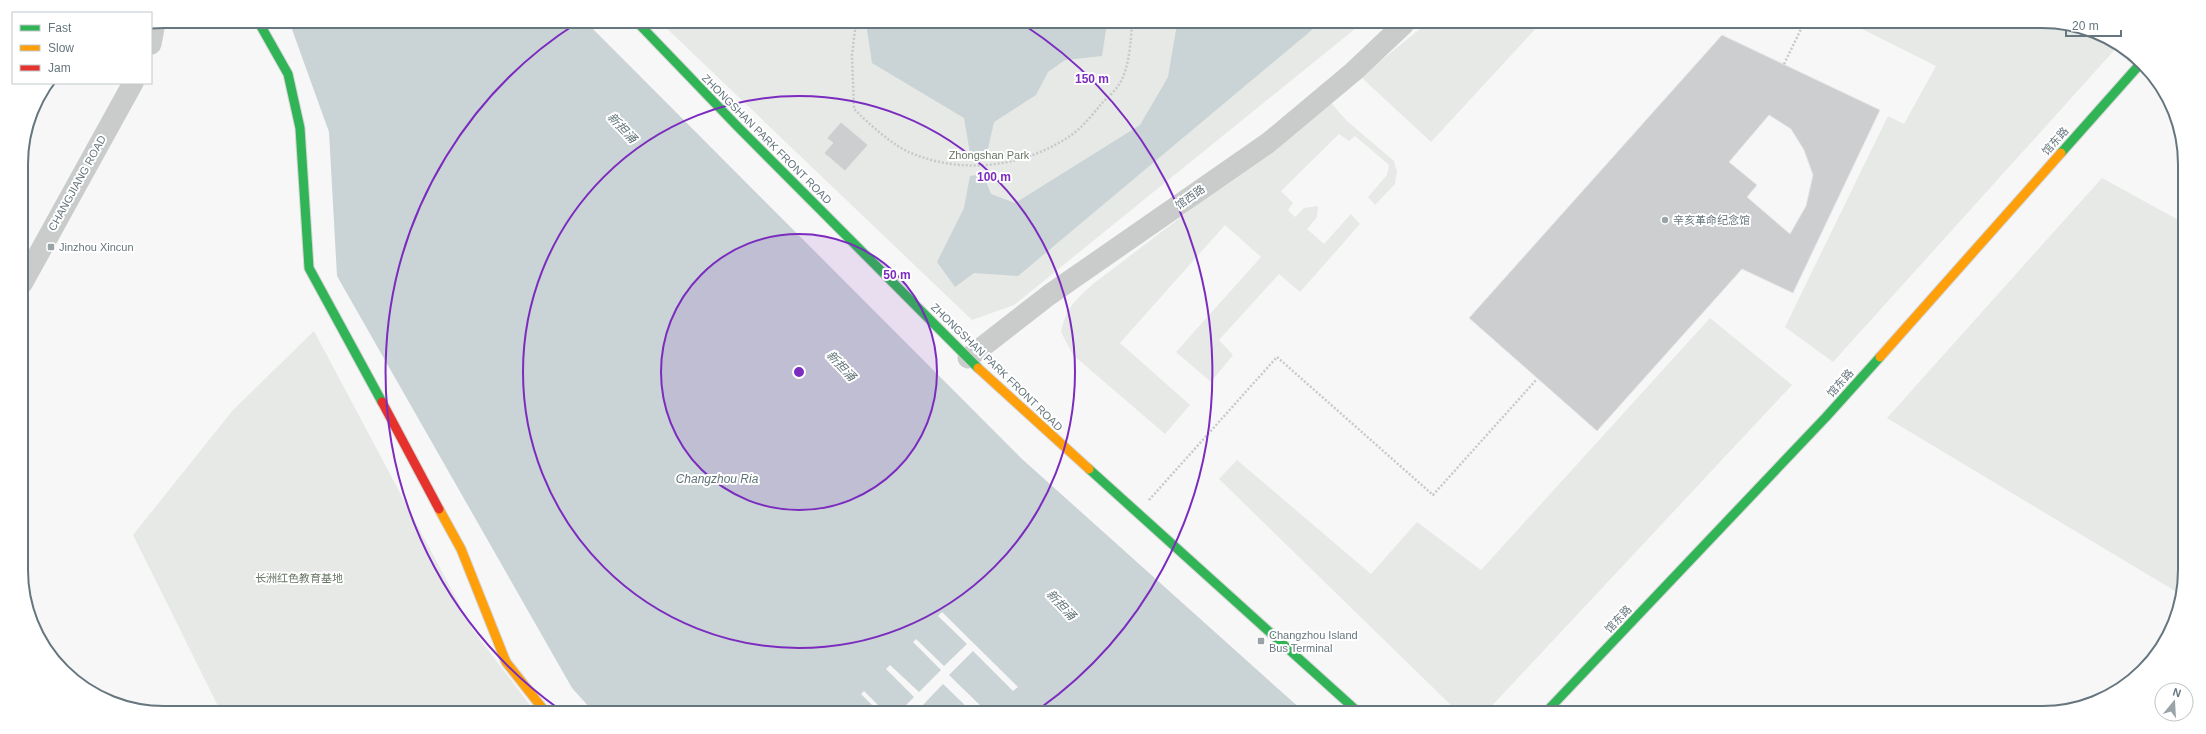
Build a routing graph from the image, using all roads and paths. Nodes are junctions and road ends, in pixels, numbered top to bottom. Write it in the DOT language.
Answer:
graph roads {
  1 [pos="262,28"];
  2 [pos="643,28"];
  3 [pos="854,28"];
  4 [pos="1132,28"];
  5 [pos="1400,28"];
  6 [pos="1802,28"];
  7 [pos="154,29"];
  8 [pos="152,39"];
  9 [pos="1784,64"];
  10 [pos="2137,67"];
  11 [pos="132,84"];
  12 [pos="28,273"];
  13 [pos="968,358"];
  14 [pos="1537,378"];
  15 [pos="1137,514"];
  16 [pos="541,706"];
  17 [pos="1351,706"];
  18 [pos="1553,706"];
  1 -- 16 [label="street"];
  2 -- 13 [label="street, ZHONGSHAN PARK FRONT ROAD"];
  3 -- 4 [label="path"];
  5 -- 13 [label="street, 馆西路"];
  6 -- 9 [label="path"];
  7 -- 8 [label="street"];
  10 -- 18 [label="street, 馆东路"];
  11 -- 12 [label="street, CHANGJIANG ROAD"];
  13 -- 15 [label="street, ZHONGSHAN PARK FRONT ROAD"];
  14 -- 15 [label="path"];
  15 -- 17 [label="street, ZHONGSHAN PARK FRONT ROAD"];
}
